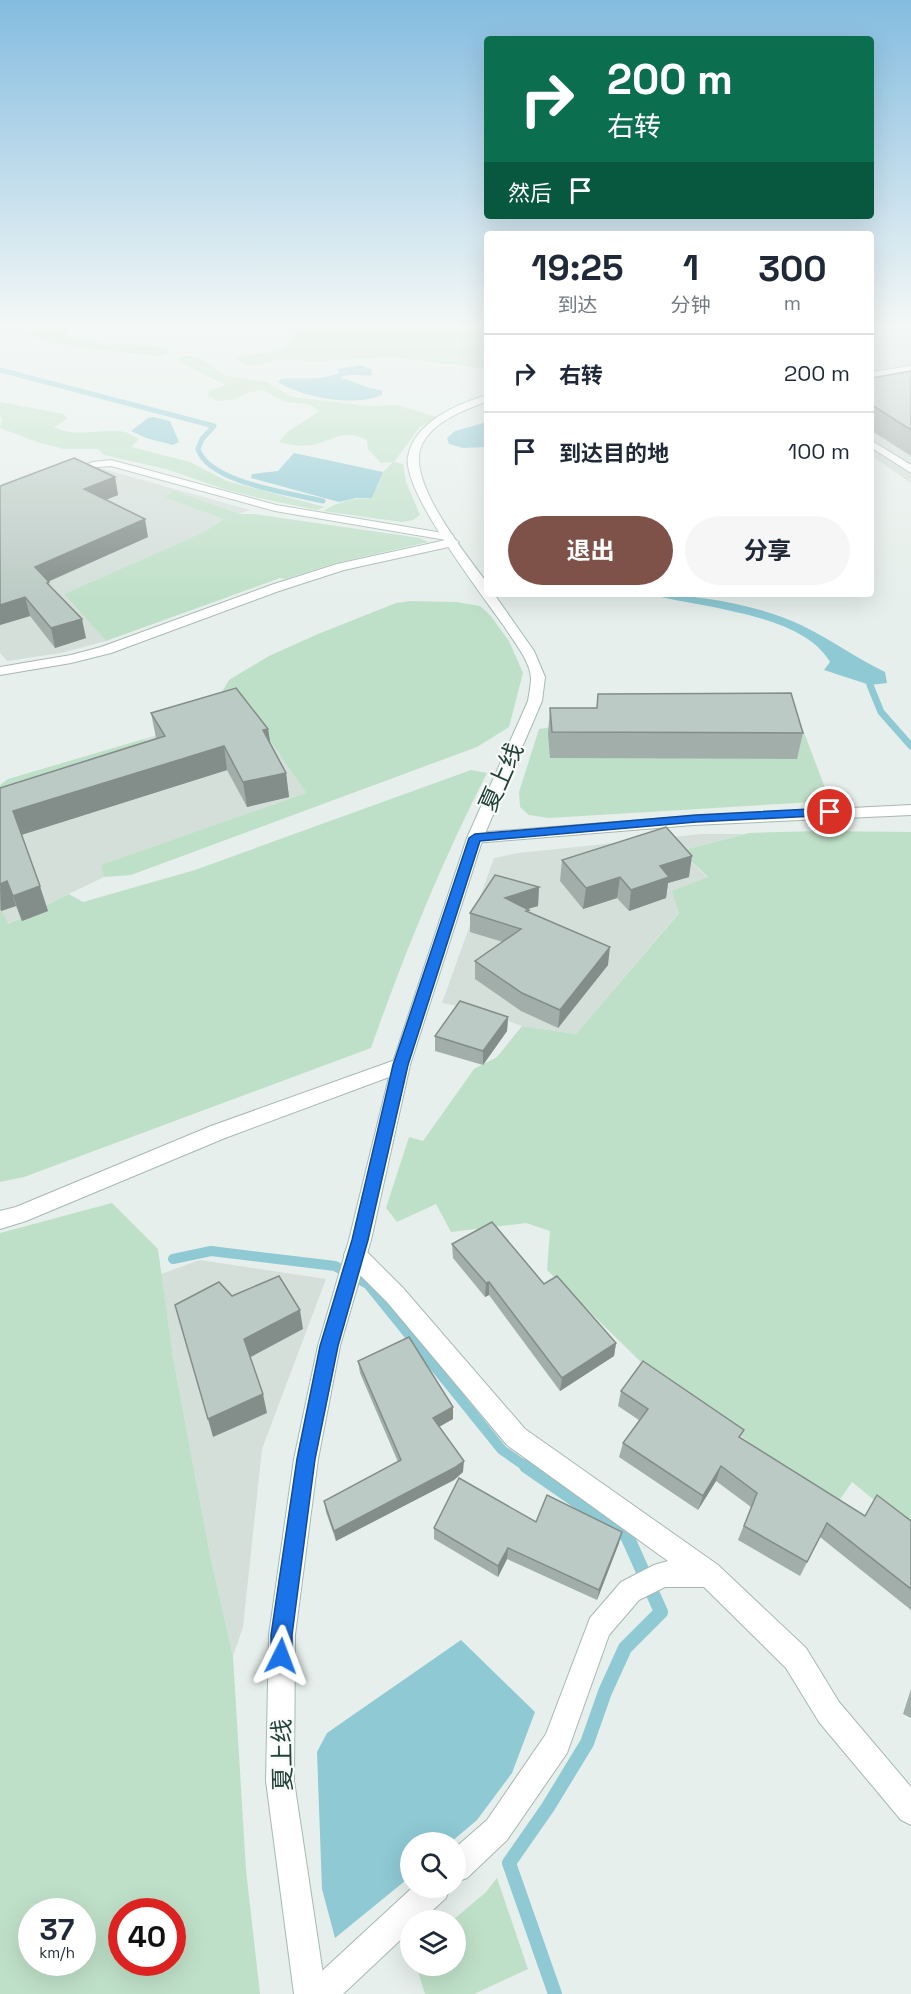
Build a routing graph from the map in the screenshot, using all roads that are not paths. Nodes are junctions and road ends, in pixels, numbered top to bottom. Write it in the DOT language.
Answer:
graph roads {
  1 [pos="448,416"];
  2 [pos="874,445"];
  3 [pos="911,470"];
  4 [pos="54,478"];
  5 [pos="451,539"];
  6 [pos="484,588"];
  7 [pos="490,597"];
  8 [pos="0,671"];
  9 [pos="911,810"];
  10 [pos="475,838"];
  11 [pos="400,1065"];
  12 [pos="0,1220"];
  13 [pos="355,1255"];
  14 [pos="709,1574"];
  15 [pos="911,1810"];
  16 [pos="466,1858"];
  17 [pos="423,1898"];
  18 [pos="310,1994"];
  19 [pos="320,1994"];
  1 -- 5 [label="street, 夏上线"];
  2 -- 3 [label="street"];
  4 -- 5 [label="street"];
  5 -- 6 [label="street, 夏上线"];
  5 -- 8 [label="street"];
  7 -- 10 [label="street, 夏上线"];
  9 -- 10 [label="street"];
  10 -- 11 [label="street, 夏上线"];
  11 -- 12 [label="street"];
  11 -- 13 [label="street, 夏上线"];
  13 -- 14 [label="street"];
  13 -- 18 [label="street, 夏上线"];
  14 -- 15 [label="street"];
  14 -- 16 [label="street"];
  17 -- 19 [label="street"];
}
